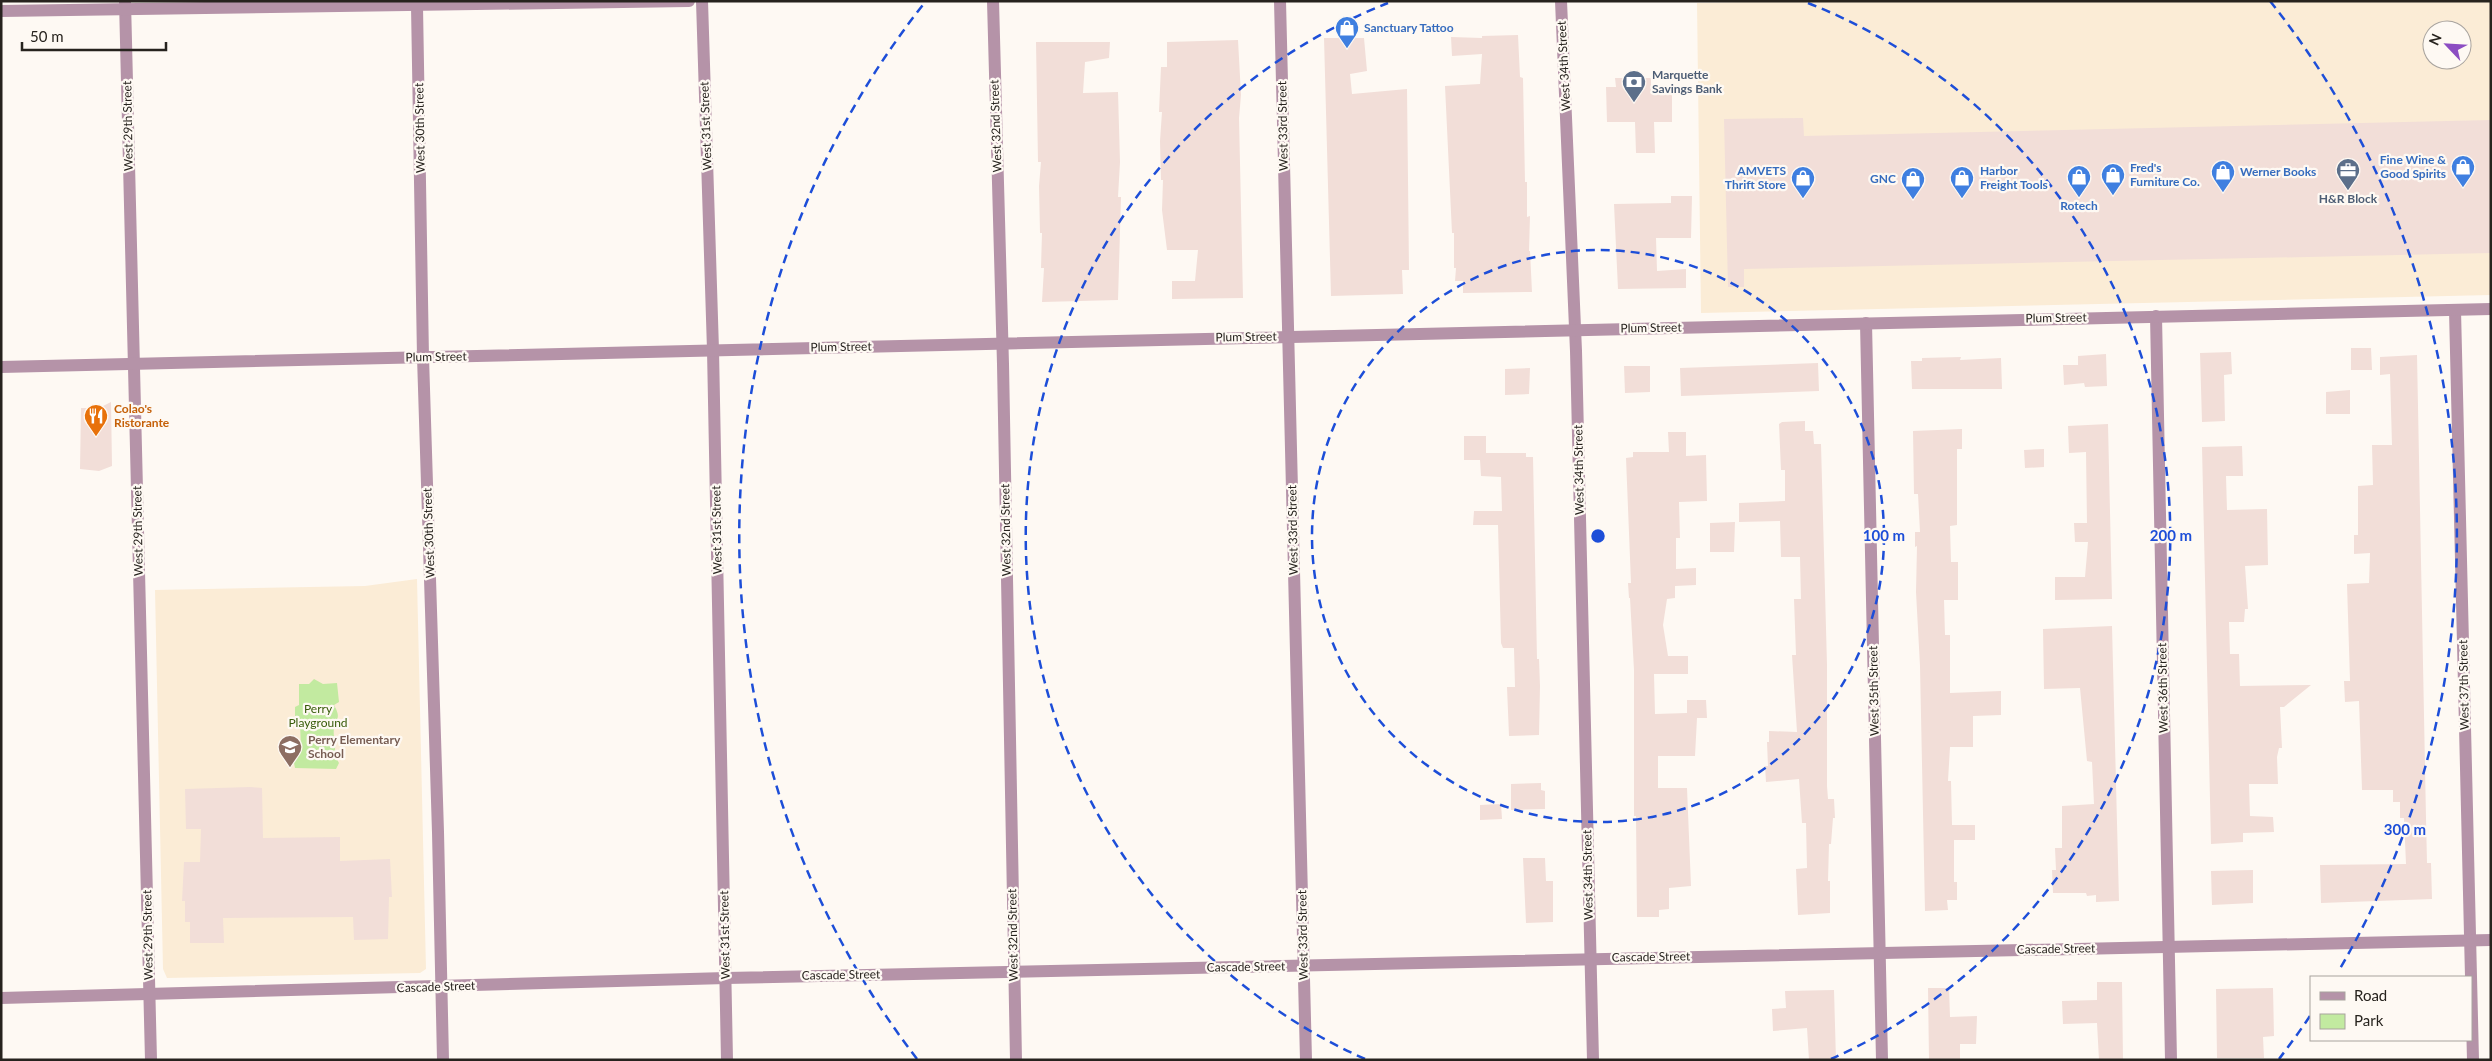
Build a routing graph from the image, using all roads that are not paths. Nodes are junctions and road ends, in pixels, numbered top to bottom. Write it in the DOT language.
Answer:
graph roads {
  1 [pos="689,1"];
  2 [pos="702,1"];
  3 [pos="993,1"];
  4 [pos="1280,1"];
  5 [pos="1561,1"];
  6 [pos="125,5"];
  7 [pos="417,6"];
  8 [pos="1,11"];
  9 [pos="2491,309"];
  10 [pos="2455,310"];
  11 [pos="2156,316"];
  12 [pos="1866,323"];
  13 [pos="1575,330"];
  14 [pos="1288,336"];
  15 [pos="1002,344"];
  16 [pos="713,350"];
  17 [pos="423,357"];
  18 [pos="134,364"];
  19 [pos="1,367"];
  20 [pos="2470,940"];
  21 [pos="2491,940"];
  22 [pos="2168,946"];
  23 [pos="1880,954"];
  24 [pos="1590,958"];
  25 [pos="1303,966"];
  26 [pos="1014,971"];
  27 [pos="2471,976"];
  28 [pos="726,978"];
  29 [pos="441,987"];
  30 [pos="150,994"];
  31 [pos="1,998"];
  32 [pos="2472,1020"];
  33 [pos="151,1060"];
  34 [pos="443,1060"];
  35 [pos="728,1060"];
  36 [pos="1016,1060"];
  37 [pos="1306,1060"];
  38 [pos="1592,1060"];
  39 [pos="1882,1060"];
  40 [pos="2171,1060"];
  41 [pos="2473,1060"];
  1 -- 7 [label="street"];
  2 -- 16 [label="street, West 31st Street"];
  3 -- 15 [label="street, West 32nd Street"];
  4 -- 14 [label="street, West 33rd Street"];
  5 -- 13 [label="street, West 34th Street"];
  6 -- 7 [label="street"];
  6 -- 8 [label="street"];
  6 -- 18 [label="street, West 29th Street"];
  7 -- 17 [label="street, West 30th Street"];
  9 -- 10 [label="street, Plum Street"];
  10 -- 11 [label="street, Plum Street"];
  10 -- 20 [label="street, West 37th Street"];
  11 -- 12 [label="street, Plum Street"];
  11 -- 22 [label="street, West 36th Street"];
  12 -- 13 [label="street, Plum Street"];
  12 -- 23 [label="street, West 35th Street"];
  13 -- 14 [label="street, Plum Street"];
  13 -- 24 [label="street, West 34th Street"];
  14 -- 15 [label="street, Plum Street"];
  14 -- 25 [label="street, West 33rd Street"];
  15 -- 16 [label="street, Plum Street"];
  15 -- 26 [label="street, West 32nd Street"];
  16 -- 17 [label="street, Plum Street"];
  16 -- 28 [label="street, West 31st Street"];
  17 -- 18 [label="street, Plum Street"];
  17 -- 29 [label="street, West 30th Street"];
  18 -- 19 [label="street, Plum Street"];
  18 -- 30 [label="street, West 29th Street"];
  20 -- 21 [label="street, Cascade Street"];
  20 -- 22 [label="street, Cascade Street"];
  20 -- 27 [label="street, West 37th Street"];
  22 -- 23 [label="street, Cascade Street"];
  22 -- 40 [label="street, West 36th Street"];
  23 -- 24 [label="street, Cascade Street"];
  23 -- 39 [label="street, West 35th Street"];
  24 -- 25 [label="street, Cascade Street"];
  24 -- 38 [label="street, West 34th Street"];
  25 -- 26 [label="street, Cascade Street"];
  25 -- 37 [label="street, West 33rd Street"];
  26 -- 28 [label="street, Cascade Street"];
  26 -- 36 [label="street, West 32nd Street"];
  28 -- 29 [label="street, Cascade Street"];
  28 -- 35 [label="street, West 31st Street"];
  29 -- 30 [label="street, Cascade Street"];
  29 -- 34 [label="street, West 30th Street"];
  30 -- 31 [label="street, Cascade Street"];
  30 -- 33 [label="street, West 29th Street"];
  32 -- 41 [label="street, West 37th Street"];
}
